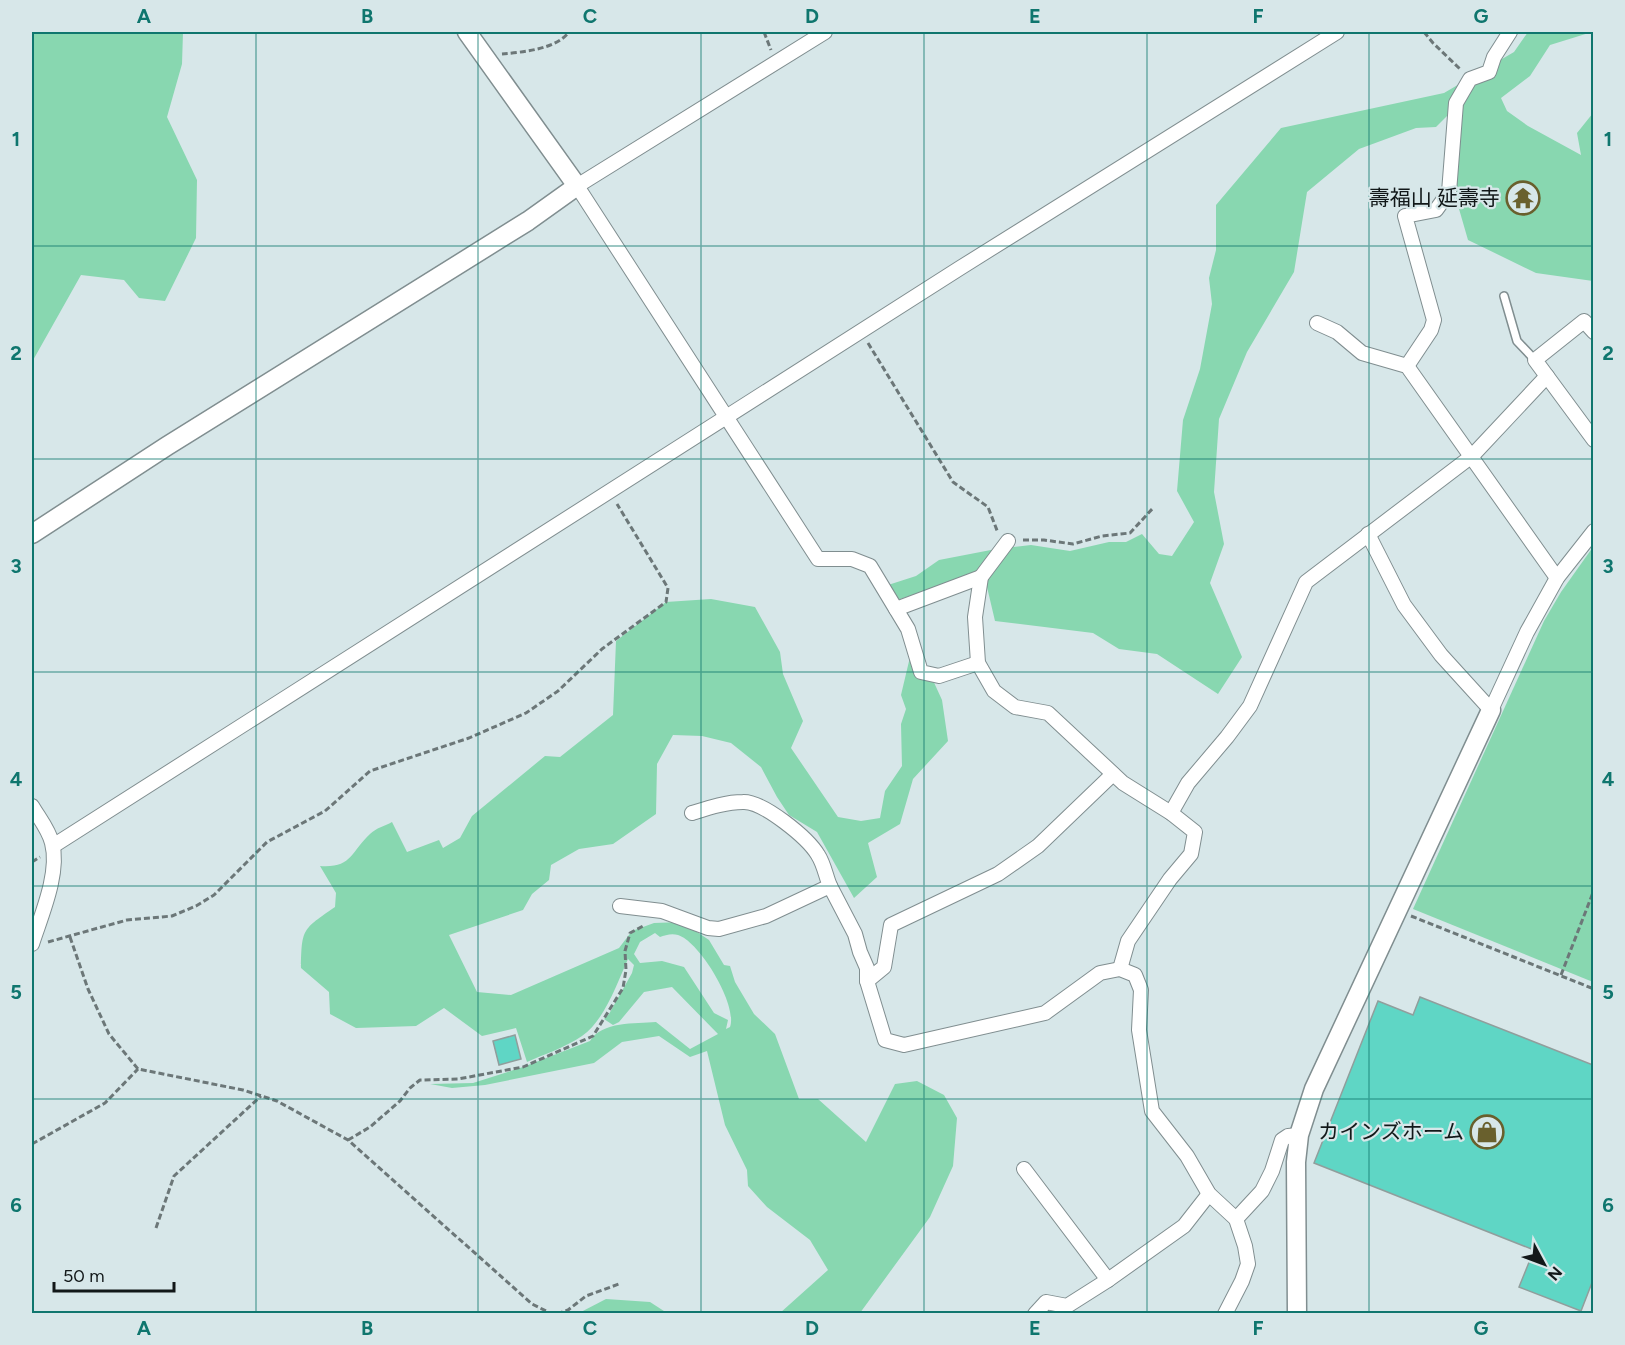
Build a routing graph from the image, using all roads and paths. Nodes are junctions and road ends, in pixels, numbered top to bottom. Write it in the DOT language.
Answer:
graph roads {
  1 [pos="467,32"];
  2 [pos="569,32"];
  3 [pos="825,32"];
  4 [pos="1336,32"];
  5 [pos="1424,32"];
  6 [pos="1510,32"];
  7 [pos="485,56"];
  8 [pos="1470,79"];
  9 [pos="577,186"];
  10 [pos="1504,296"];
  11 [pos="1317,322"];
  12 [pos="861,332"];
  13 [pos="1593,332"];
  14 [pos="1536,360"];
  15 [pos="1407,366"];
  16 [pos="1547,376"];
  17 [pos="727,416"];
  18 [pos="1593,440"];
  19 [pos="1472,456"];
  20 [pos="610,492"];
  21 [pos="1154,507"];
  22 [pos="1593,531"];
  23 [pos="32,534"];
  24 [pos="1368,534"];
  25 [pos="1008,541"];
  26 [pos="981,577"];
  27 [pos="1557,578"];
  28 [pos="896,609"];
  29 [pos="978,663"];
  30 [pos="1491,710"];
  31 [pos="1113,774"];
  32 [pos="32,806"];
  33 [pos="692,813"];
  34 [pos="1171,813"];
  35 [pos="53,846"];
  36 [pos="830,886"];
  37 [pos="1593,890"];
  38 [pos="620,906"];
  39 [pos="671,913"];
  40 [pos="1412,916"];
  41 [pos="70,937"];
  42 [pos="36,944"];
  43 [pos="1120,969"];
  44 [pos="1560,976"];
  45 [pos="867,981"];
  46 [pos="1593,989"];
  47 [pos="138,1069"];
  48 [pos="261,1096"];
  49 [pos="1299,1135"];
  50 [pos="348,1140"];
  51 [pos="32,1144"];
  52 [pos="1024,1169"];
  53 [pos="1209,1194"];
  54 [pos="1236,1219"];
  55 [pos="156,1228"];
  56 [pos="1108,1280"];
  57 [pos="619,1284"];
  58 [pos="552,1314"];
  59 [pos="557,1314"];
  60 [pos="1035,1314"];
  61 [pos="1225,1314"];
  62 [pos="1297,1314"];
  1 -- 7 [label="street"];
  2 -- 7 [label="path"];
  3 -- 9 [label="street"];
  4 -- 12 [label="street"];
  5 -- 8 [label="path"];
  6 -- 8 [label="street"];
  7 -- 9 [label="street"];
  8 -- 15 [label="street"];
  9 -- 17 [label="street"];
  9 -- 23 [label="street"];
  10 -- 14 [label="lane"];
  11 -- 15 [label="street"];
  12 -- 17 [label="street"];
  12 -- 25 [label="path"];
  13 -- 14 [label="street"];
  14 -- 16 [label="street"];
  15 -- 19 [label="street"];
  16 -- 18 [label="street"];
  16 -- 19 [label="street"];
  17 -- 20 [label="street"];
  17 -- 28 [label="street"];
  19 -- 24 [label="street"];
  19 -- 27 [label="street"];
  20 -- 35 [label="street"];
  20 -- 41 [label="path"];
  21 -- 25 [label="path"];
  22 -- 27 [label="street"];
  24 -- 30 [label="street"];
  24 -- 34 [label="street"];
  25 -- 26 [label="street"];
  26 -- 28 [label="street"];
  26 -- 29 [label="street"];
  27 -- 30 [label="street"];
  28 -- 29 [label="street"];
  29 -- 31 [label="street"];
  30 -- 49 [label="street"];
  31 -- 34 [label="street"];
  31 -- 45 [label="street"];
  32 -- 35 [label="street"];
  33 -- 36 [label="street"];
  34 -- 43 [label="street"];
  35 -- 42 [label="street"];
  36 -- 39 [label="street"];
  36 -- 45 [label="street"];
  37 -- 44 [label="path"];
  38 -- 39 [label="street"];
  39 -- 50 [label="path"];
  40 -- 44 [label="path"];
  41 -- 42 [label="path"];
  41 -- 47 [label="path"];
  43 -- 45 [label="street"];
  43 -- 53 [label="street"];
  44 -- 46 [label="path"];
  47 -- 48 [label="path"];
  47 -- 51 [label="path"];
  48 -- 50 [label="path"];
  48 -- 55 [label="path"];
  49 -- 54 [label="street"];
  49 -- 62 [label="street"];
  50 -- 58 [label="path"];
  52 -- 56 [label="street"];
  53 -- 54 [label="street"];
  53 -- 56 [label="street"];
  54 -- 61 [label="street"];
  56 -- 60 [label="street"];
  57 -- 59 [label="path"];
}
